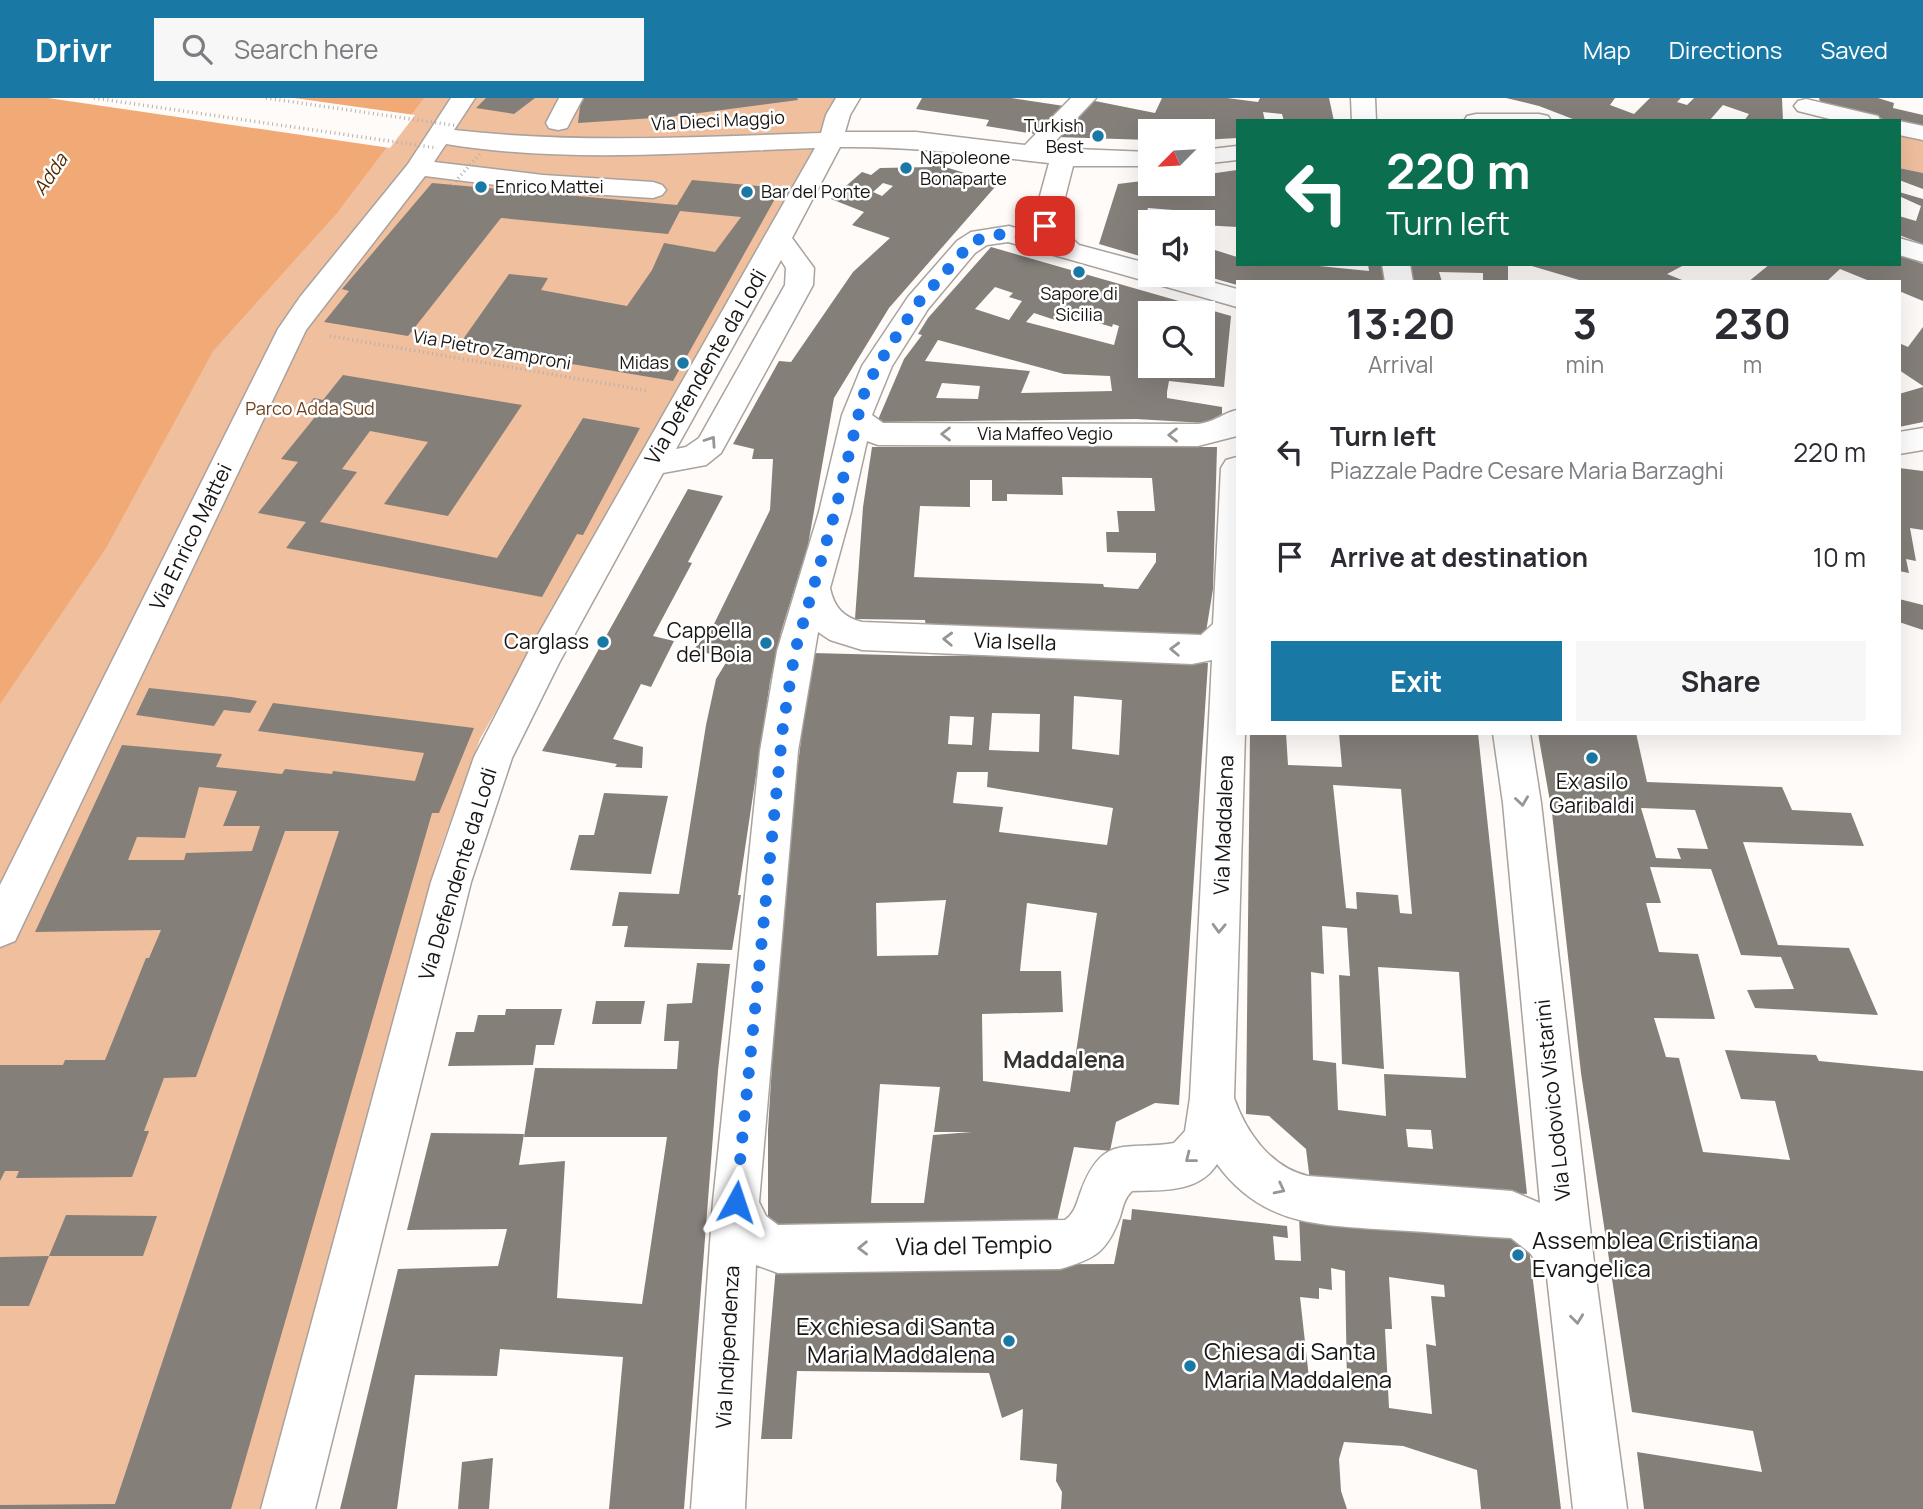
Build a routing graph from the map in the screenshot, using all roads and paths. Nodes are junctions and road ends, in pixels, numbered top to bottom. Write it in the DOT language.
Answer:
graph roads {
  1 [pos="94,98"];
  2 [pos="267,98"];
  3 [pos="571,98"];
  4 [pos="848,98"];
  5 [pos="862,98"];
  6 [pos="1084,98"];
  7 [pos="1806,108"];
  8 [pos="799,116"];
  9 [pos="1859,119"];
  10 [pos="718,121"];
  11 [pos="1901,128"];
  12 [pos="451,129"];
  13 [pos="1923,133"];
  14 [pos="880,139"];
  15 [pos="831,140"];
  16 [pos="517,143"];
  17 [pos="1031,153"];
  18 [pos="1236,153"];
  19 [pos="480,155"];
  20 [pos="1215,156"];
  21 [pos="1063,157"];
  22 [pos="1138,159"];
  23 [pos="794,176"];
  24 [pos="452,185"];
  25 [pos="653,190"];
  26 [pos="779,238"];
  27 [pos="1901,247"];
  28 [pos="1069,250"];
  29 [pos="1923,254"];
  30 [pos="1138,270"];
  31 [pos="1195,287"];
  32 [pos="1233,299"];
  33 [pos="292,329"];
  34 [pos="688,397"];
  35 [pos="857,415"];
  36 [pos="1236,422"];
  37 [pos="1923,439"];
  38 [pos="1901,443"];
  39 [pos="650,464"];
  40 [pos="1236,499"];
  41 [pos="813,587"];
  42 [pos="1232,624"];
  43 [pos="1511,735"];
  44 [pos="0,929"];
  45 [pos="1212,1098"];
  46 [pos="736,1202"];
  47 [pos="1571,1271"];
  48 [pos="288,1509"];
  49 [pos="718,1509"];
  50 [pos="1600,1509"];
  1 -- 12 [label="path, bridge"];
  2 -- 12 [label="path, bridge"];
  3 -- 10 [label="street, Via Dieci Maggio"];
  4 -- 15 [label="street, Via Defendente da Lodi"];
  5 -- 14 [label="street"];
  6 -- 17 [label="street"];
  7 -- 9 [label="street"];
  8 -- 15 [label="street, Via Dieci Maggio"];
  11 -- 13 [label="street"];
  12 -- 16 [label="street, Via Dieci Maggio"];
  12 -- 25 [label="street"];
  12 -- 33 [label="street, Via Enrico Mattei"];
  14 -- 15 [label="street"];
  14 -- 17 [label="street"];
  15 -- 16 [label="street, Via Dieci Maggio"];
  15 -- 23 [label="street, Via Defendente da Lodi"];
  16 -- 23 [label="street, Via Dieci Maggio"];
  17 -- 21 [label="street"];
  18 -- 20 [label="street"];
  19 -- 24 [label="path, bridge"];
  21 -- 22 [label="street"];
  21 -- 28 [label="street"];
  23 -- 26 [label="street, Via Defendente da Lodi"];
  26 -- 34 [label="street, Via Defendente da Lodi"];
  39 -- 26 [label="street, one-way"];
  27 -- 29 [label="street"];
  28 -- 30 [label="street, Via Indipendenza"];
  28 -- 35 [label="street, Via Indipendenza"];
  31 -- 32 [label="street"];
  33 -- 34 [label="path, Via Pietro Zamproni"];
  33 -- 44 [label="street, Via Enrico Mattei"];
  34 -- 39 [label="street, Via Defendente da Lodi"];
  36 -- 35 [label="street, Via Maffeo Vegio, one-way"];
  35 -- 41 [label="street, Via Indipendenza"];
  37 -- 38 [label="street"];
  39 -- 48 [label="street, Via Defendente da Lodi"];
  40 -- 42 [label="street, Via Maddalena"];
  42 -- 41 [label="street, Via Isella, one-way"];
  41 -- 46 [label="street, Via Indipendenza"];
  42 -- 45 [label="street, Via Maddalena, one-way"];
  43 -- 47 [label="street, Via Lodovico Vistarini, one-way"];
  45 -- 46 [label="street, Via del Tempio, one-way"];
  45 -- 47 [label="street, one-way"];
  46 -- 49 [label="street, Via Indipendenza"];
  47 -- 50 [label="street, Via Lodovico Vistarini, one-way"];
}
